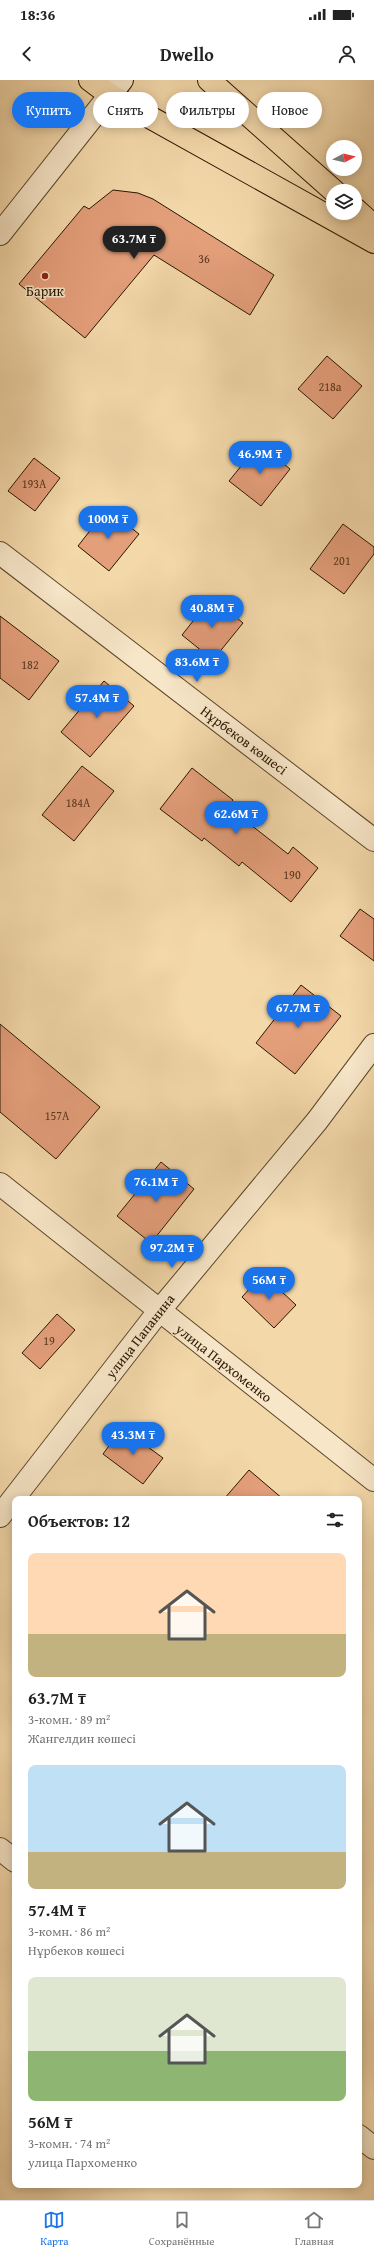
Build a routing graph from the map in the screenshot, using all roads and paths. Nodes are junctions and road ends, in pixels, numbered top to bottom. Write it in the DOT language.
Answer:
graph roads {
  1 [pos="90,80"];
  2 [pos="209,80"];
  3 [pos="116,87"];
  4 [pos="326,184"];
  5 [pos="362,216"];
  6 [pos="374,226"];
  7 [pos="0,234"];
  8 [pos="374,242"];
  9 [pos="0,553"];
  10 [pos="374,840"];
  11 [pos="374,1046"];
  12 [pos="0,1184"];
  13 [pos="158,1311"];
  14 [pos="374,1480"];
  15 [pos="15,1496"];
  16 [pos="12,1500"];
  17 [pos="0,1516"];
  18 [pos="0,1849"];
  19 [pos="12,1859"];
  20 [pos="362,2138"];
  21 [pos="374,2148"];
  1 -- 3 [label="highway"];
  2 -- 4 [label="highway"];
  3 -- 7 [label="street"];
  3 -- 8 [label="highway"];
  5 -- 6 [label="highway"];
  9 -- 10 [label="street, Нұрбеков көшесі"];
  11 -- 13 [label="street, улица Папанина"];
  12 -- 13 [label="street, улица Пархоменко"];
  13 -- 14 [label="street, улица Пархоменко"];
  13 -- 15 [label="street, улица Папанина"];
  16 -- 17 [label="street, улица Папанина"];
  18 -- 19 [label="street"];
  20 -- 21 [label="street"];
}
